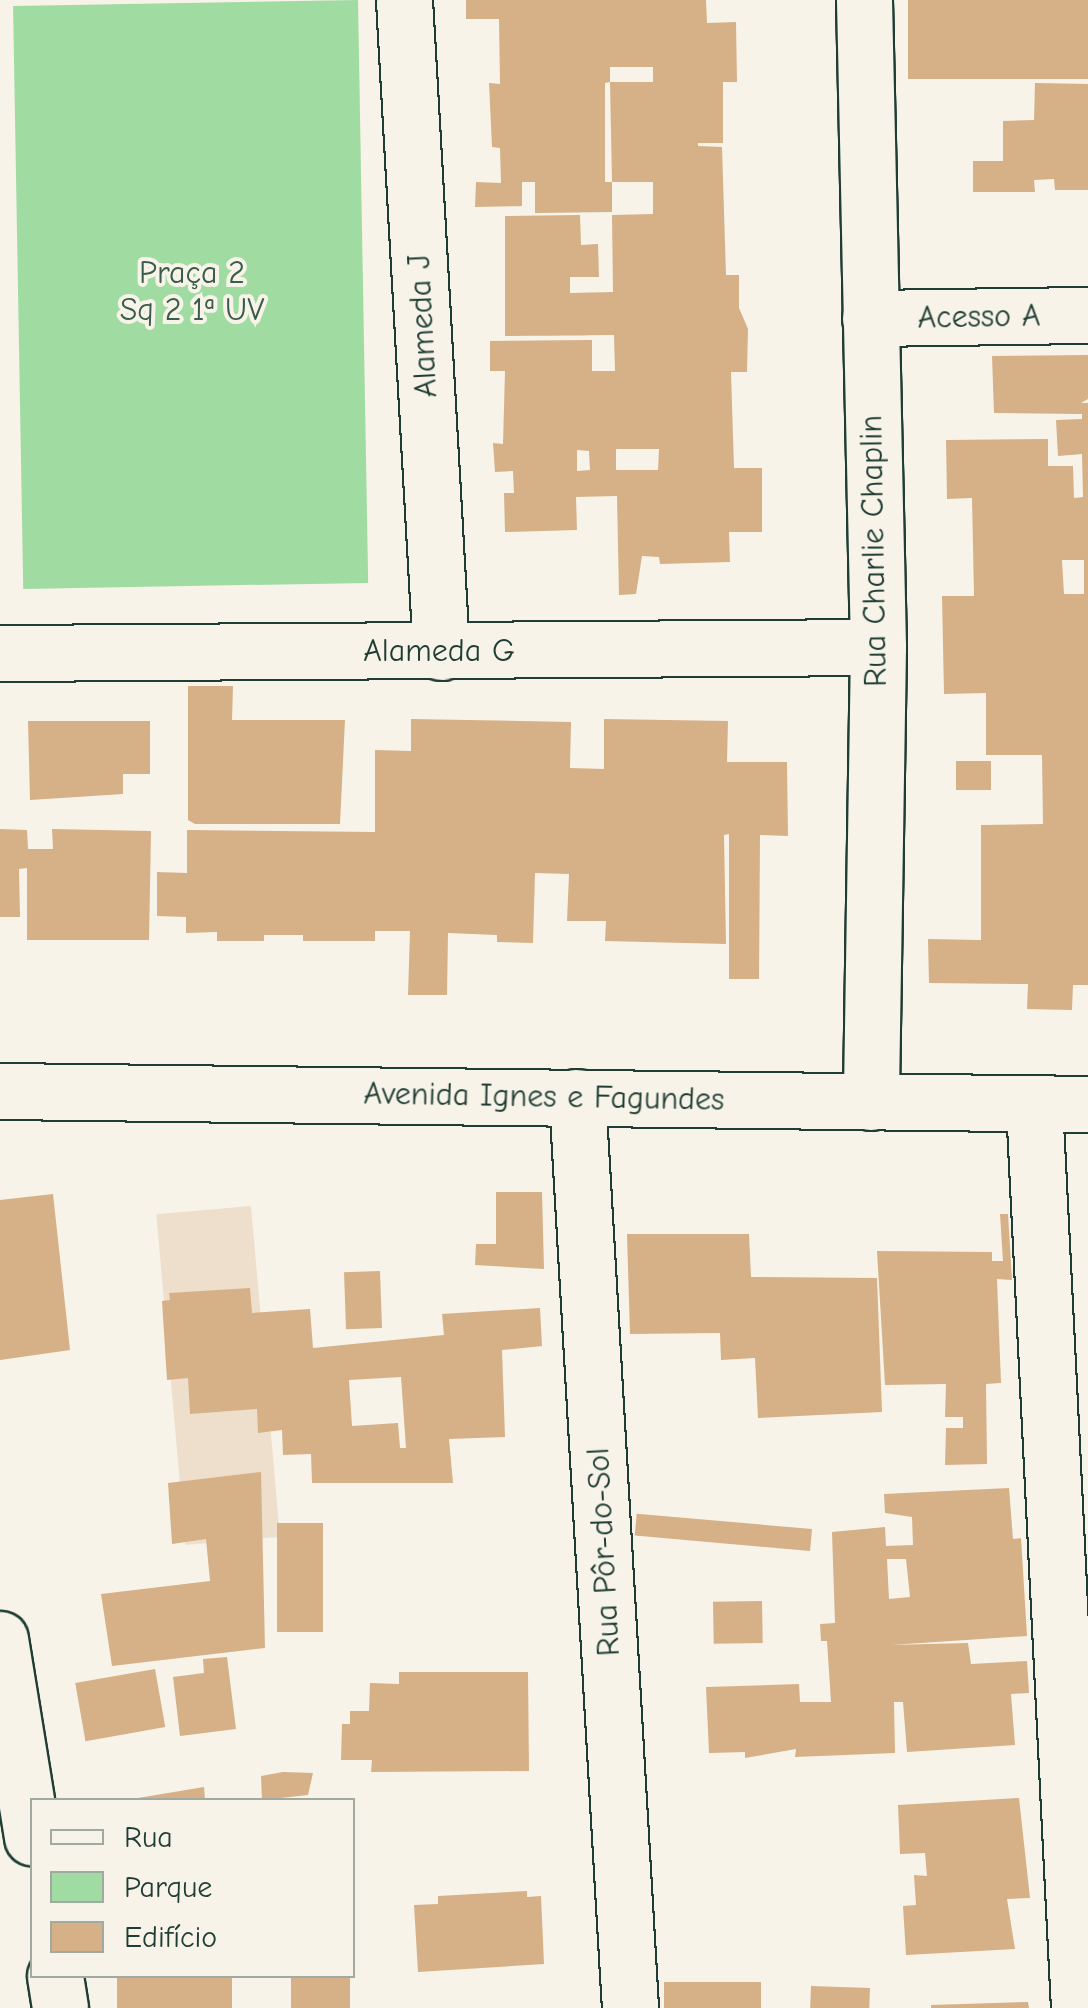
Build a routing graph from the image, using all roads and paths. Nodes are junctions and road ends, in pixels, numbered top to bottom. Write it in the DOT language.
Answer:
graph roads {
  1 [pos="404,0"];
  2 [pos="864,0"];
  3 [pos="1088,315"];
  4 [pos="870,318"];
  5 [pos="878,648"];
  6 [pos="441,652"];
  7 [pos="0,653"];
  8 [pos="0,1092"];
  9 [pos="578,1097"];
  10 [pos="871,1102"];
  11 [pos="1034,1104"];
  12 [pos="1088,1104"];
  13 [pos="0,1639"];
  14 [pos="30,1825"];
  15 [pos="55,1978"];
  16 [pos="60,2008"];
  17 [pos="630,2008"];
  18 [pos="1079,2008"];
  1 -- 6 [label="street, Alameda J"];
  2 -- 4 [label="street, Rua Charlie Chaplin"];
  3 -- 4 [label="street, Acesso A"];
  4 -- 5 [label="street, Rua Charlie Chaplin"];
  5 -- 6 [label="street, Alameda G"];
  5 -- 10 [label="street, Rua Charlie Chaplin"];
  6 -- 7 [label="street, Alameda G"];
  8 -- 9 [label="street, Avenida Ignes e Fagundes"];
  9 -- 10 [label="street, Avenida Ignes e Fagundes"];
  9 -- 17 [label="street, Rua Pôr-do-Sol"];
  10 -- 11 [label="street, Avenida Ignes e Fagundes"];
  11 -- 12 [label="street, Avenida Ignes e Fagundes"];
  11 -- 18 [label="street"];
  13 -- 14 [label="street"];
  15 -- 16 [label="street"];
}
